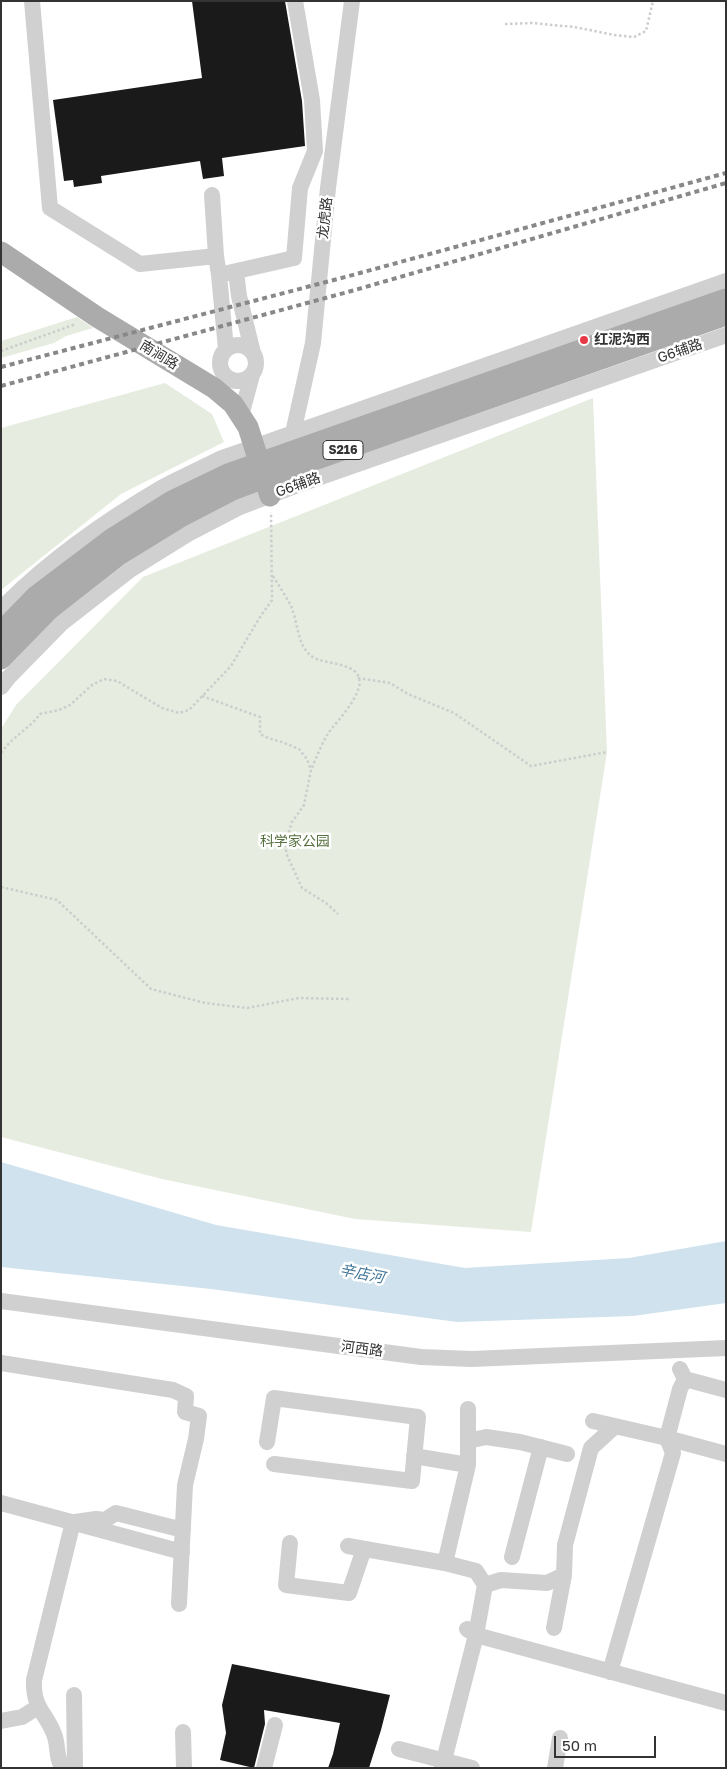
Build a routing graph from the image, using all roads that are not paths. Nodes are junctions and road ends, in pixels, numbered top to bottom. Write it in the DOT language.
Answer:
graph roads {
  1 [pos="32,1"];
  2 [pos="295,1"];
  3 [pos="352,1"];
  4 [pos="212,195"];
  5 [pos="1,252"];
  6 [pos="216,256"];
  7 [pos="236,272"];
  8 [pos="219,275"];
  9 [pos="726,281"];
  10 [pos="726,299"];
  11 [pos="726,316"];
  12 [pos="726,335"];
  13 [pos="226,349"];
  14 [pos="253,353"];
  15 [pos="252,375"];
  16 [pos="217,379"];
  17 [pos="241,416"];
  18 [pos="294,433"];
  19 [pos="262,471"];
  20 [pos="1,609"];
  21 [pos="1,632"];
  22 [pos="1,659"];
  23 [pos="1,687"];
  24 [pos="1,1301"];
  25 [pos="726,1348"];
  26 [pos="1,1363"];
  27 [pos="726,1390"];
  28 [pos="468,1409"];
  29 [pos="593,1421"];
  30 [pos="615,1426"];
  31 [pos="667,1438"];
  32 [pos="468,1441"];
  33 [pos="267,1442"];
  34 [pos="541,1447"];
  35 [pos="567,1454"];
  36 [pos="726,1454"];
  37 [pos="414,1456"];
  38 [pos="274,1464"];
  39 [pos="468,1465"];
  40 [pos="1,1504"];
  41 [pos="73,1522"];
  42 [pos="183,1530"];
  43 [pos="290,1543"];
  44 [pos="348,1546"];
  45 [pos="364,1549"];
  46 [pos="182,1552"];
  47 [pos="512,1557"];
  48 [pos="445,1564"];
  49 [pos="564,1575"];
  50 [pos="485,1585"];
  51 [pos="179,1604"];
  52 [pos="554,1628"];
  53 [pos="471,1632"];
  54 [pos="610,1672"];
  55 [pos="74,1695"];
  56 [pos="726,1703"];
  57 [pos="38,1707"];
  58 [pos="1,1721"];
  59 [pos="275,1725"];
  60 [pos="183,1732"];
  61 [pos="560,1738"];
  62 [pos="399,1749"];
  63 [pos="443,1764"];
  64 [pos="63,1768"];
  65 [pos="75,1768"];
  66 [pos="184,1768"];
  67 [pos="264,1768"];
  68 [pos="472,1768"];
  69 [pos="555,1768"];
  1 -- 6 [label="street"];
  2 -- 7 [label="street"];
  3 -- 18 [label="street, 龙虎路"];
  4 -- 6 [label="street"];
  5 -- 16 [label="main road, 南涧路"];
  6 -- 8 [label="street"];
  7 -- 8 [label="street"];
  7 -- 14 [label="street"];
  8 -- 13 [label="street"];
  9 -- 18 [label="street, G6辅路 / S216"];
  10 -- 19 [label="main road, G6辅路 / S216"];
  11 -- 19 [label="main road, G6辅路 / S216"];
  12 -- 19 [label="street, G6辅路 / S216"];
  13 -- 14 [label="street"];
  13 -- 16 [label="street"];
  14 -- 15 [label="street"];
  15 -- 16 [label="street"];
  15 -- 17 [label="street"];
  16 -- 17 [label="main road, 南涧路"];
  17 -- 19 [label="main road, 南涧路"];
  18 -- 19 [label="street, G6辅路 / S216"];
  19 -- 20 [label="street, G6辅路 / S216"];
  19 -- 21 [label="main road, G6辅路 / S216"];
  19 -- 22 [label="main road, G6辅路 / S216"];
  19 -- 23 [label="street, G6辅路 / S216"];
  24 -- 25 [label="street, 河西路"];
  26 -- 42 [label="street"];
  27 -- 31 [label="street"];
  28 -- 32 [label="street"];
  29 -- 30 [label="street"];
  30 -- 31 [label="street"];
  30 -- 49 [label="street"];
  31 -- 36 [label="street"];
  31 -- 54 [label="street"];
  32 -- 34 [label="street"];
  32 -- 39 [label="street"];
  33 -- 37 [label="street"];
  34 -- 35 [label="street"];
  34 -- 47 [label="street"];
  37 -- 38 [label="street"];
  37 -- 39 [label="street"];
  39 -- 48 [label="street"];
  40 -- 41 [label="street"];
  41 -- 42 [label="street"];
  41 -- 46 [label="street"];
  41 -- 57 [label="street"];
  42 -- 46 [label="street"];
  43 -- 45 [label="street"];
  44 -- 45 [label="street"];
  45 -- 48 [label="street"];
  46 -- 51 [label="street"];
  48 -- 50 [label="street"];
  49 -- 50 [label="street"];
  49 -- 52 [label="street"];
  50 -- 53 [label="street"];
  53 -- 54 [label="street"];
  53 -- 63 [label="street"];
  54 -- 56 [label="street"];
  55 -- 65 [label="street"];
  57 -- 58 [label="street"];
  57 -- 64 [label="street"];
  59 -- 67 [label="street"];
  60 -- 66 [label="street"];
  61 -- 69 [label="street"];
  62 -- 63 [label="street"];
  63 -- 68 [label="street"];
}
